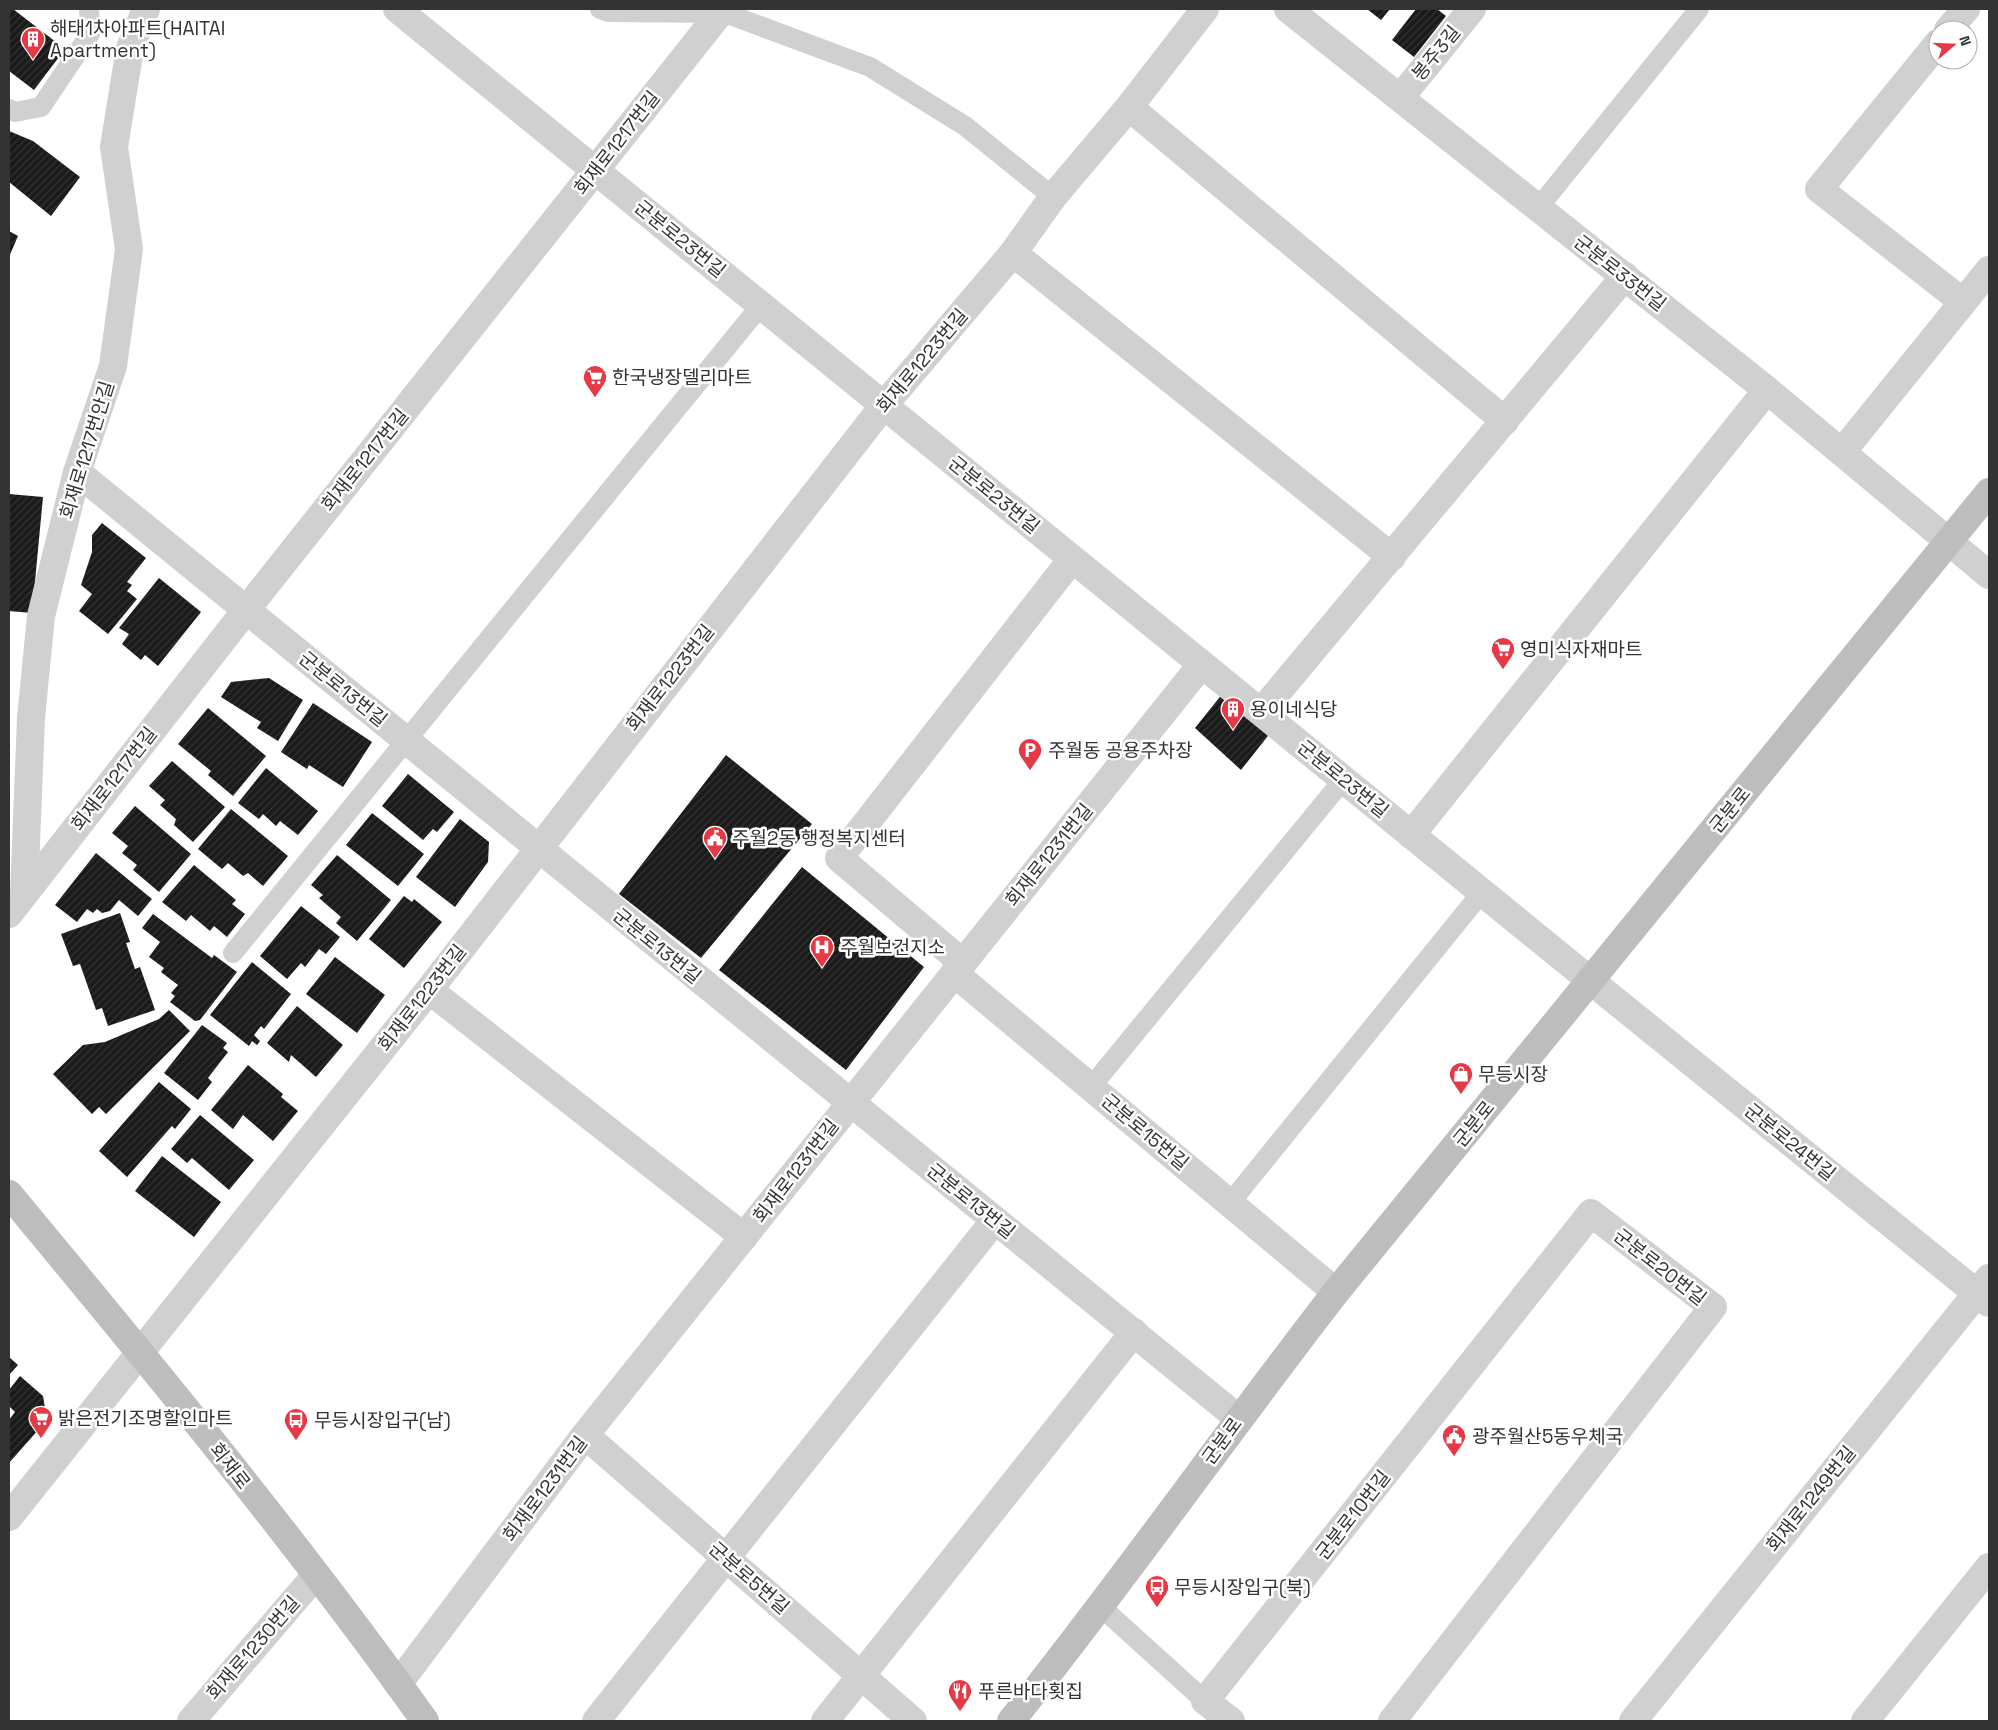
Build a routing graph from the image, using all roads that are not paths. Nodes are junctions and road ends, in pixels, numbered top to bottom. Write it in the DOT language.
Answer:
graph roads {
  1 [pos="89,9"];
  2 [pos="146,9"];
  3 [pos="397,9"];
  4 [pos="600,9"];
  5 [pos="1205,9"];
  6 [pos="1288,9"];
  7 [pos="1472,9"];
  8 [pos="1699,9"];
  9 [pos="1966,9"];
  10 [pos="722,10"];
  11 [pos="1957,20"];
  12 [pos="1928,54"];
  13 [pos="1400,98"];
  14 [pos="1129,107"];
  15 [pos="9,109"];
  16 [pos="596,170"];
  17 [pos="1053,197"];
  18 [pos="1538,208"];
  19 [pos="1013,253"];
  20 [pos="1989,270"];
  21 [pos="1625,276"];
  22 [pos="1963,302"];
  23 [pos="761,305"];
  24 [pos="1767,390"];
  25 [pos="884,405"];
  26 [pos="1505,421"];
  27 [pos="1842,452"];
  28 [pos="77,472"];
  29 [pos="1989,492"];
  30 [pos="1949,542"];
  31 [pos="1392,557"];
  32 [pos="1072,559"];
  33 [pos="1989,575"];
  34 [pos="246,610"];
  35 [pos="1202,664"];
  36 [pos="1261,712"];
  37 [pos="405,740"];
  38 [pos="1343,780"];
  39 [pos="1411,835"];
  40 [pos="537,849"];
  41 [pos="1482,892"];
  42 [pos="16,905"];
  43 [pos="233,953"];
  44 [pos="959,968"];
  45 [pos="1591,981"];
  46 [pos="429,990"];
  47 [pos="1091,1087"];
  48 [pos="851,1103"];
  49 [pos="9,1194"];
  50 [pos="1230,1203"];
  51 [pos="995,1220"];
  52 [pos="744,1237"];
  53 [pos="1985,1291"];
  54 [pos="1336,1292"];
  55 [pos="1134,1332"];
  56 [pos="141,1352"];
  57 [pos="1238,1418"];
  58 [pos="585,1435"];
  59 [pos="1406,1446"];
  60 [pos="9,1517"];
  61 [pos="726,1558"];
  62 [pos="1989,1567"];
  63 [pos="316,1575"];
  64 [pos="1100,1606"];
  65 [pos="860,1675"];
  66 [pos="398,1684"];
  67 [pos="1206,1701"];
  68 [pos="191,1721"];
  69 [pos="425,1721"];
  70 [pos="596,1721"];
  71 [pos="825,1721"];
  72 [pos="913,1721"];
  73 [pos="1012,1721"];
  74 [pos="1231,1721"];
  75 [pos="1392,1721"];
  76 [pos="1633,1721"];
  77 [pos="1865,1721"];
  1 -- 15 [label="lane"];
  2 -- 28 [label="street, 회재로1217번안길"];
  3 -- 16 [label="street, 군분로23번길"];
  4 -- 10 [label="lane"];
  5 -- 14 [label="street, 회재로1223번길"];
  6 -- 13 [label="street, 군분로33번길"];
  7 -- 13 [label="street, 봉주3길"];
  8 -- 18 [label="lane"];
  9 -- 11 [label="street"];
  10 -- 16 [label="street, 회재로1217번길"];
  10 -- 17 [label="lane"];
  12 -- 22 [label="street"];
  13 -- 18 [label="street, 군분로33번길"];
  14 -- 17 [label="street, 회재로1223번길"];
  14 -- 26 [label="street"];
  16 -- 23 [label="street, 군분로23번길"];
  16 -- 34 [label="street, 회재로1217번길"];
  17 -- 19 [label="street, 회재로1223번길"];
  18 -- 21 [label="street, 군분로33번길"];
  19 -- 25 [label="street, 회재로1223번길"];
  19 -- 31 [label="street"];
  20 -- 22 [label="street"];
  21 -- 24 [label="street, 군분로33번길"];
  21 -- 26 [label="street"];
  22 -- 27 [label="street"];
  23 -- 25 [label="street, 군분로23번길"];
  23 -- 37 [label="lane"];
  24 -- 27 [label="street, 군분로33번길"];
  24 -- 39 [label="street"];
  25 -- 32 [label="street, 군분로23번길"];
  25 -- 40 [label="street, 회재로1223번길"];
  26 -- 31 [label="street"];
  27 -- 30 [label="street, 군분로33번길"];
  28 -- 34 [label="street, 군분로13번길"];
  28 -- 42 [label="street, 회재로1217번안길"];
  29 -- 30 [label="street, 군분로"];
  30 -- 33 [label="street, 군분로33번길"];
  30 -- 45 [label="street, 군분로"];
  31 -- 36 [label="street"];
  32 -- 35 [label="street, 군분로23번길"];
  32 -- 44 [label="street, 군분로15번길"];
  34 -- 37 [label="street, 군분로13번길"];
  34 -- 42 [label="street, 회재로1217번길"];
  35 -- 36 [label="street, 군분로23번길"];
  35 -- 44 [label="street, 회재로1231번길"];
  36 -- 38 [label="street, 군분로23번길"];
  37 -- 40 [label="street, 군분로13번길"];
  37 -- 43 [label="lane"];
  38 -- 39 [label="street, 군분로23번길"];
  38 -- 47 [label="lane"];
  39 -- 41 [label="street, 군분로23번길"];
  40 -- 46 [label="street, 회재로1223번길"];
  40 -- 48 [label="street, 군분로13번길"];
  41 -- 45 [label="street, 군분로23번길"];
  41 -- 50 [label="lane"];
  44 -- 47 [label="street, 군분로15번길"];
  44 -- 48 [label="street, 회재로1231번길"];
  45 -- 53 [label="street, 군분로24번길"];
  45 -- 54 [label="street, 군분로"];
  46 -- 52 [label="street"];
  46 -- 56 [label="street, 회재로1223번길"];
  47 -- 50 [label="street, 군분로15번길"];
  48 -- 51 [label="street, 군분로13번길"];
  48 -- 52 [label="street, 회재로1231번길"];
  49 -- 56 [label="street, 회재로"];
  50 -- 54 [label="street, 군분로15번길"];
  51 -- 55 [label="street, 군분로13번길"];
  51 -- 61 [label="street"];
  52 -- 58 [label="street, 회재로1231번길"];
  53 -- 76 [label="street, 회재로1249번길"];
  54 -- 57 [label="street, 군분로"];
  55 -- 57 [label="street, 군분로13번길"];
  55 -- 65 [label="street"];
  56 -- 60 [label="street, 회재로1223번길"];
  56 -- 63 [label="street, 회재로"];
  57 -- 64 [label="street, 군분로"];
  58 -- 61 [label="street, 군분로5번길"];
  58 -- 66 [label="street, 회재로1231번길"];
  59 -- 67 [label="street, 군분로10번길"];
  59 -- 75 [label="street, 군분로20번길"];
  61 -- 65 [label="street, 군분로5번길"];
  61 -- 70 [label="street"];
  62 -- 77 [label="street"];
  63 -- 66 [label="street, 회재로"];
  63 -- 68 [label="street, 회재로1230번길"];
  64 -- 67 [label="lane"];
  64 -- 73 [label="street, 군분로"];
  65 -- 71 [label="street"];
  65 -- 72 [label="street, 군분로5번길"];
  66 -- 69 [label="street, 회재로"];
  67 -- 74 [label="street"];
}
